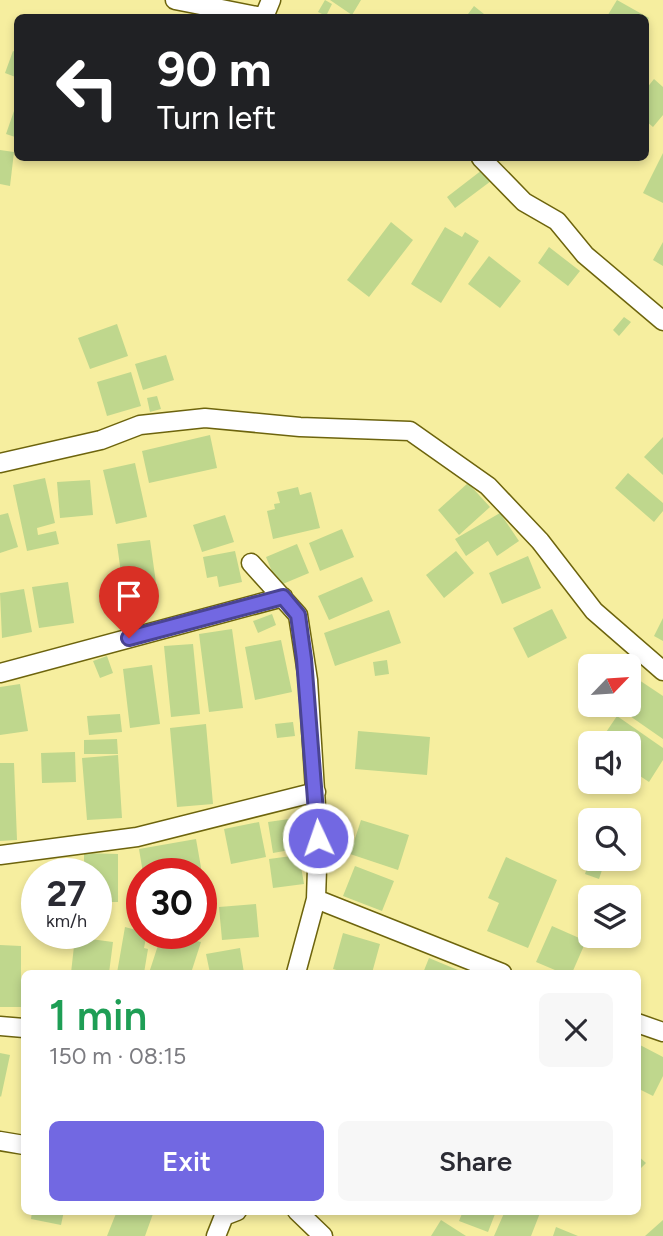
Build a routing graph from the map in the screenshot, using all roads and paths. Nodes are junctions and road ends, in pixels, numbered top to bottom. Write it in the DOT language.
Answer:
graph roads {
  1 [pos="175,0"];
  2 [pos="249,14"];
  3 [pos="484,161"];
  4 [pos="663,321"];
  5 [pos="0,463"];
  6 [pos="251,563"];
  7 [pos="283,597"];
  8 [pos="663,671"];
  9 [pos="0,673"];
  10 [pos="316,792"];
  11 [pos="0,855"];
  12 [pos="316,899"];
  13 [pos="297,970"];
  14 [pos="494,970"];
  15 [pos="641,1024"];
  16 [pos="0,1026"];
  17 [pos="21,1028"];
  18 [pos="663,1032"];
  19 [pos="0,1141"];
  20 [pos="21,1144"];
  21 [pos="227,1215"];
  22 [pos="301,1215"];
  23 [pos="216,1236"];
  24 [pos="323,1236"];
  1 -- 2 [label="street"];
  3 -- 4 [label="street"];
  5 -- 8 [label="street"];
  6 -- 7 [label="street"];
  7 -- 9 [label="street"];
  7 -- 10 [label="street"];
  10 -- 11 [label="street"];
  10 -- 12 [label="street"];
  12 -- 13 [label="street"];
  12 -- 14 [label="street"];
  15 -- 18 [label="street"];
  16 -- 17 [label="street"];
  19 -- 20 [label="street"];
  21 -- 23 [label="street"];
  22 -- 24 [label="street"];
}
